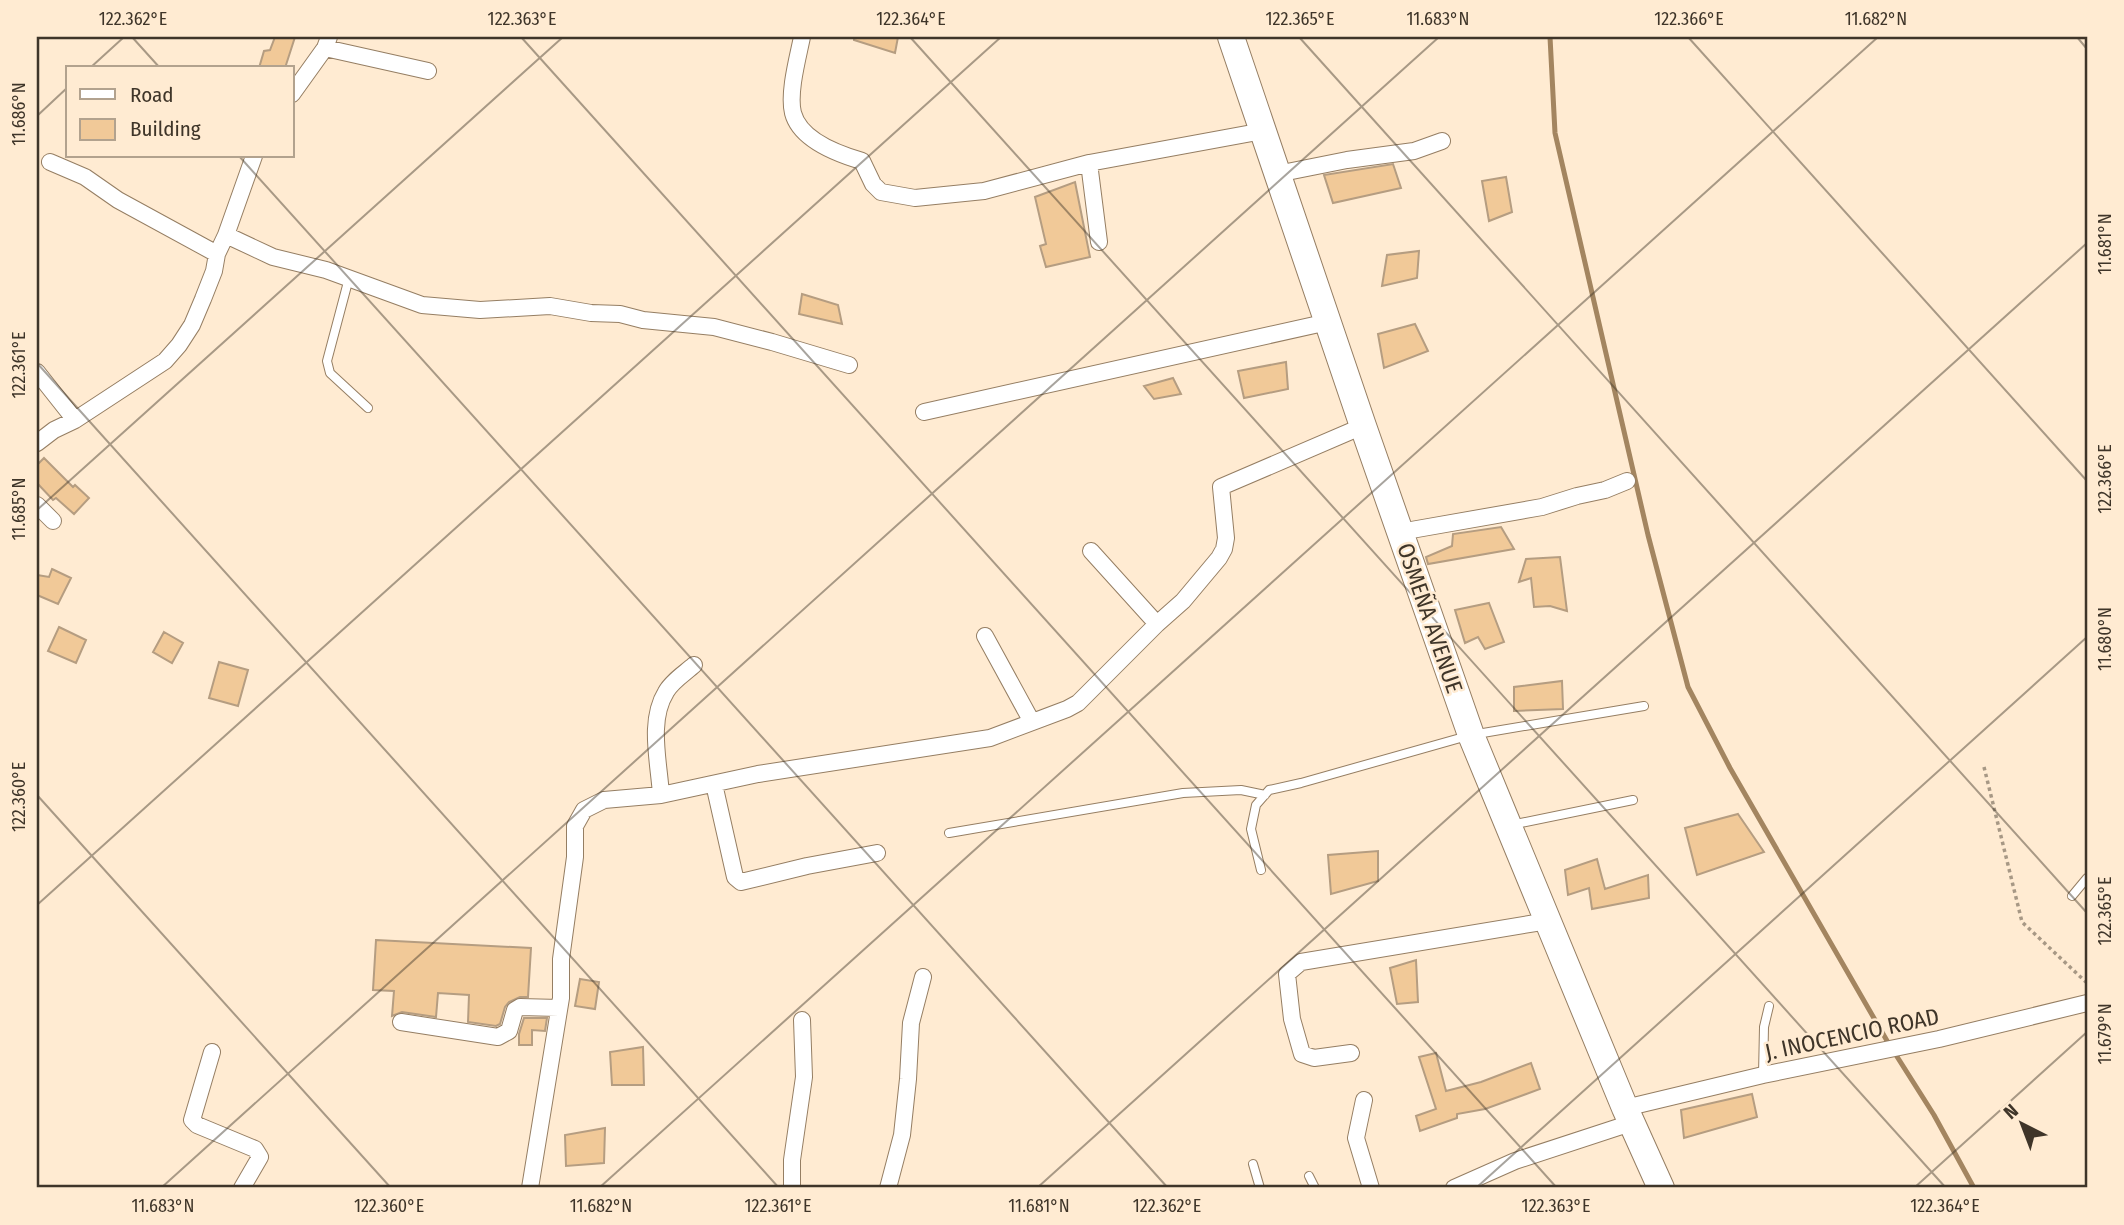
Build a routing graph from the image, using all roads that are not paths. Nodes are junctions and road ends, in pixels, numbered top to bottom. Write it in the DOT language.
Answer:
graph roads {
  1 [pos="802,37"];
  2 [pos="1231,37"];
  3 [pos="327,43"];
  4 [pos="428,71"];
  5 [pos="294,91"];
  6 [pos="1262,131"];
  7 [pos="1442,142"];
  8 [pos="253,158"];
  9 [pos="50,162"];
  10 [pos="1088,163"];
  11 [pos="1278,174"];
  12 [pos="226,235"];
  13 [pos="1099,243"];
  14 [pos="217,254"];
  15 [pos="349,278"];
  16 [pos="1328,322"];
  17 [pos="849,365"];
  18 [pos="37,372"];
  19 [pos="368,408"];
  20 [pos="924,412"];
  21 [pos="75,420"];
  22 [pos="1363,426"];
  23 [pos="37,443"];
  24 [pos="1627,481"];
  25 [pos="37,505"];
  26 [pos="53,522"];
  27 [pos="1400,532"];
  28 [pos="1091,551"];
  29 [pos="1157,624"];
  30 [pos="985,636"];
  31 [pos="694,666"];
  32 [pos="1644,706"];
  33 [pos="1032,722"];
  34 [pos="1471,734"];
  35 [pos="714,784"];
  36 [pos="661,795"];
  37 [pos="1265,795"];
  38 [pos="1633,800"];
  39 [pos="1508,825"];
  40 [pos="950,833"];
  41 [pos="877,852"];
  42 [pos="1261,870"];
  43 [pos="2087,878"];
  44 [pos="2072,896"];
  45 [pos="1548,921"];
  46 [pos="923,977"];
  47 [pos="2087,1003"];
  48 [pos="1769,1006"];
  49 [pos="559,1008"];
  50 [pos="802,1020"];
  51 [pos="401,1022"];
  52 [pos="212,1052"];
  53 [pos="1351,1053"];
  54 [pos="1763,1075"];
  55 [pos="1364,1100"];
  56 [pos="1628,1115"];
  57 [pos="1253,1164"];
  58 [pos="1309,1176"];
  59 [pos="242,1188"];
  60 [pos="530,1188"];
  61 [pos="793,1188"];
  62 [pos="888,1188"];
  63 [pos="1260,1188"];
  64 [pos="1315,1188"];
  65 [pos="1371,1188"];
  66 [pos="1454,1188"];
  67 [pos="1661,1188"];
  1 -- 10 [label="street"];
  2 -- 6 [label="main road, OSMEÑA AVENUE"];
  3 -- 4 [label="street"];
  3 -- 5 [label="street"];
  6 -- 10 [label="street"];
  6 -- 11 [label="main road, OSMEÑA AVENUE"];
  7 -- 11 [label="street"];
  8 -- 12 [label="street"];
  9 -- 14 [label="street"];
  10 -- 13 [label="street"];
  11 -- 16 [label="main road, OSMEÑA AVENUE"];
  12 -- 14 [label="street"];
  12 -- 15 [label="street"];
  14 -- 21 [label="street"];
  15 -- 17 [label="street"];
  15 -- 19 [label="lane"];
  16 -- 20 [label="street"];
  16 -- 22 [label="main road, OSMEÑA AVENUE"];
  18 -- 21 [label="street"];
  21 -- 23 [label="street"];
  22 -- 27 [label="main road, OSMEÑA AVENUE"];
  22 -- 29 [label="street"];
  24 -- 27 [label="street"];
  25 -- 26 [label="street"];
  27 -- 34 [label="main road, OSMEÑA AVENUE"];
  28 -- 29 [label="street"];
  29 -- 33 [label="street"];
  30 -- 33 [label="street"];
  31 -- 36 [label="street"];
  32 -- 34 [label="lane"];
  33 -- 35 [label="street"];
  34 -- 37 [label="lane"];
  34 -- 39 [label="main road, OSMEÑA AVENUE"];
  35 -- 36 [label="street"];
  35 -- 41 [label="street"];
  36 -- 49 [label="street"];
  37 -- 40 [label="lane"];
  37 -- 42 [label="lane"];
  38 -- 39 [label="lane"];
  39 -- 45 [label="main road, OSMEÑA AVENUE"];
  43 -- 44 [label="lane"];
  45 -- 53 [label="street"];
  45 -- 56 [label="main road, OSMEÑA AVENUE"];
  46 -- 62 [label="street"];
  47 -- 54 [label="street, J. INOCENCIO ROAD"];
  48 -- 54 [label="lane"];
  49 -- 51 [label="street"];
  49 -- 60 [label="street"];
  50 -- 61 [label="street"];
  52 -- 59 [label="street"];
  54 -- 56 [label="street, J. INOCENCIO ROAD"];
  55 -- 65 [label="street"];
  56 -- 66 [label="street, J. INOCENCIO ROAD"];
  56 -- 67 [label="main road, OSMEÑA AVENUE"];
  57 -- 63 [label="lane"];
  58 -- 64 [label="lane"];
}
